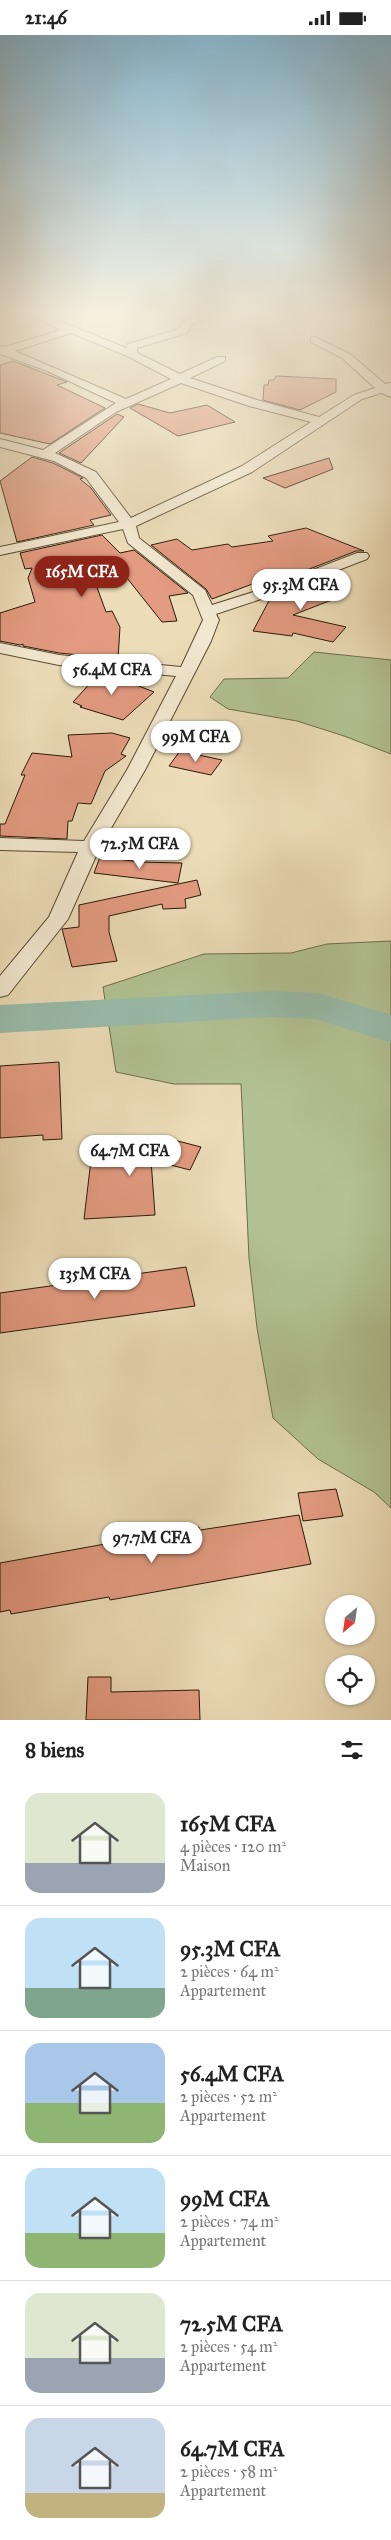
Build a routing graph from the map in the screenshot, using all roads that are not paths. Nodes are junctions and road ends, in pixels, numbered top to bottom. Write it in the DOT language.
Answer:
graph roads {
  1 [pos="108,395"];
  2 [pos="145,395"];
  3 [pos="228,395"];
  4 [pos="368,395"];
  5 [pos="126,403"];
  6 [pos="320,421"];
  7 [pos="0,443"];
  8 [pos="45,454"];
  9 [pos="128,524"];
  10 [pos="0,551"];
  11 [pos="362,556"];
  12 [pos="209,611"];
  13 [pos="0,648"];
  14 [pos="185,672"];
  15 [pos="0,843"];
  16 [pos="90,847"];
  17 [pos="0,989"];
  1 -- 5 [label="street"];
  2 -- 5 [label="street"];
  3 -- 6 [label="street"];
  4 -- 6 [label="street"];
  5 -- 8 [label="street"];
  6 -- 9 [label="street"];
  7 -- 8 [label="street"];
  8 -- 9 [label="street"];
  9 -- 10 [label="street"];
  9 -- 12 [label="street"];
  11 -- 12 [label="street"];
  12 -- 14 [label="street"];
  13 -- 14 [label="street"];
  14 -- 16 [label="street"];
  15 -- 16 [label="street"];
  16 -- 17 [label="street"];
}
